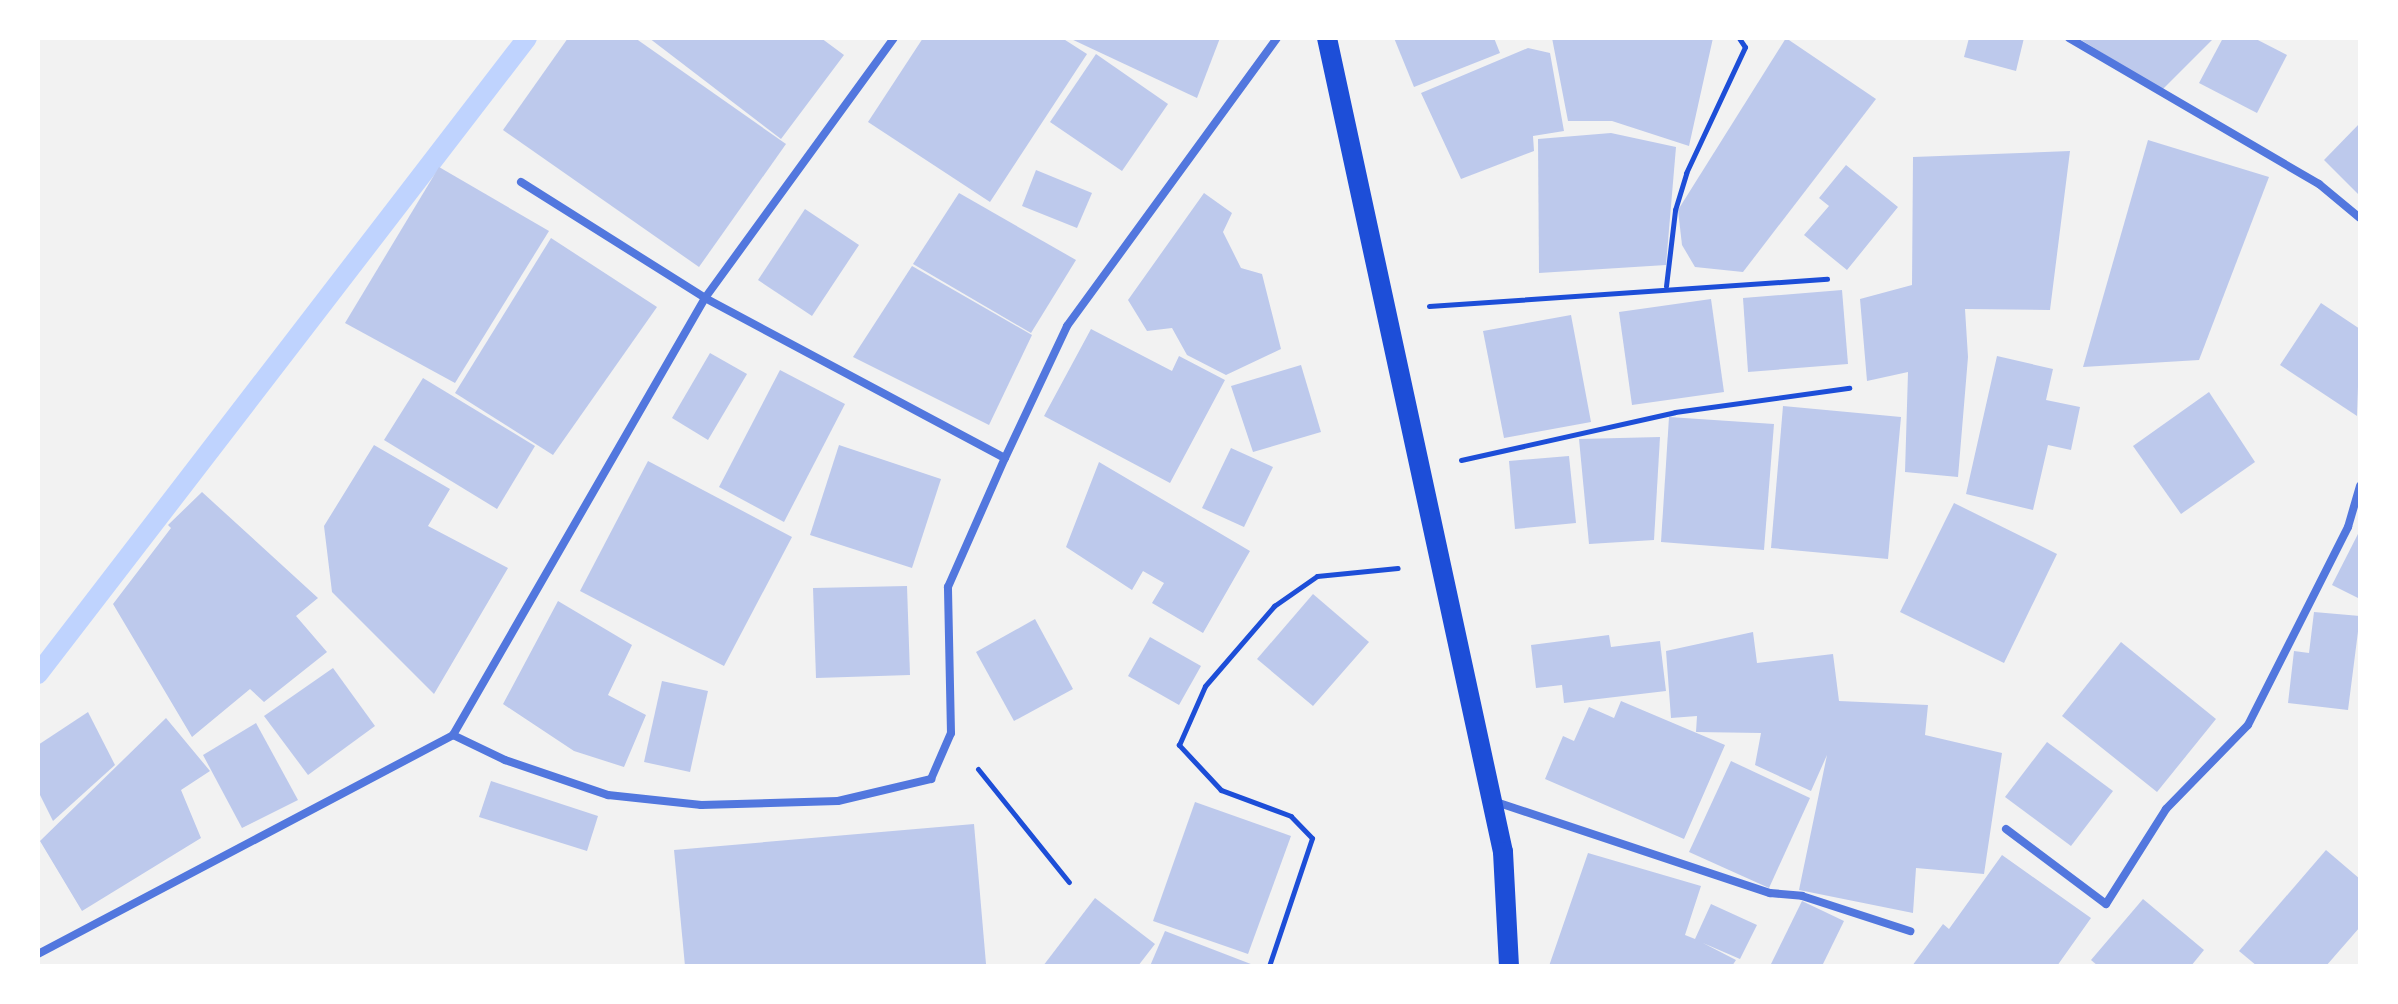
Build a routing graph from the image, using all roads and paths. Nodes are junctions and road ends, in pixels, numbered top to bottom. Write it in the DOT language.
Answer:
graph roads {
  1 [pos="894,38"];
  2 [pos="1277,38"];
  3 [pos="1327,38"];
  4 [pos="1739,38"];
  5 [pos="2069,38"];
  6 [pos="521,182"];
  7 [pos="2360,218"];
  8 [pos="1827,279"];
  9 [pos="1666,286"];
  10 [pos="705,298"];
  11 [pos="1388,309"];
  12 [pos="1849,388"];
  13 [pos="1005,458"];
  14 [pos="1423,469"];
  15 [pos="2360,486"];
  16 [pos="1442,564"];
  17 [pos="951,733"];
  18 [pos="453,735"];
  19 [pos="1492,801"];
  20 [pos="2006,829"];
  21 [pos="1069,882"];
  22 [pos="1910,931"];
  23 [pos="38,954"];
  24 [pos="1269,966"];
  25 [pos="1509,966"];
  1 -- 10 [label="street"];
  2 -- 13 [label="street"];
  3 -- 11 [label="main road"];
  4 -- 9 [label="path"];
  5 -- 7 [label="street"];
  6 -- 10 [label="street"];
  8 -- 9 [label="path"];
  9 -- 11 [label="path"];
  10 -- 13 [label="street"];
  10 -- 18 [label="street"];
  11 -- 14 [label="main road"];
  12 -- 14 [label="path"];
  13 -- 17 [label="street"];
  14 -- 16 [label="main road"];
  15 -- 20 [label="street"];
  16 -- 19 [label="main road"];
  16 -- 24 [label="path"];
  17 -- 18 [label="street"];
  17 -- 21 [label="path"];
  18 -- 23 [label="street"];
  19 -- 22 [label="street"];
  19 -- 25 [label="main road"];
}
